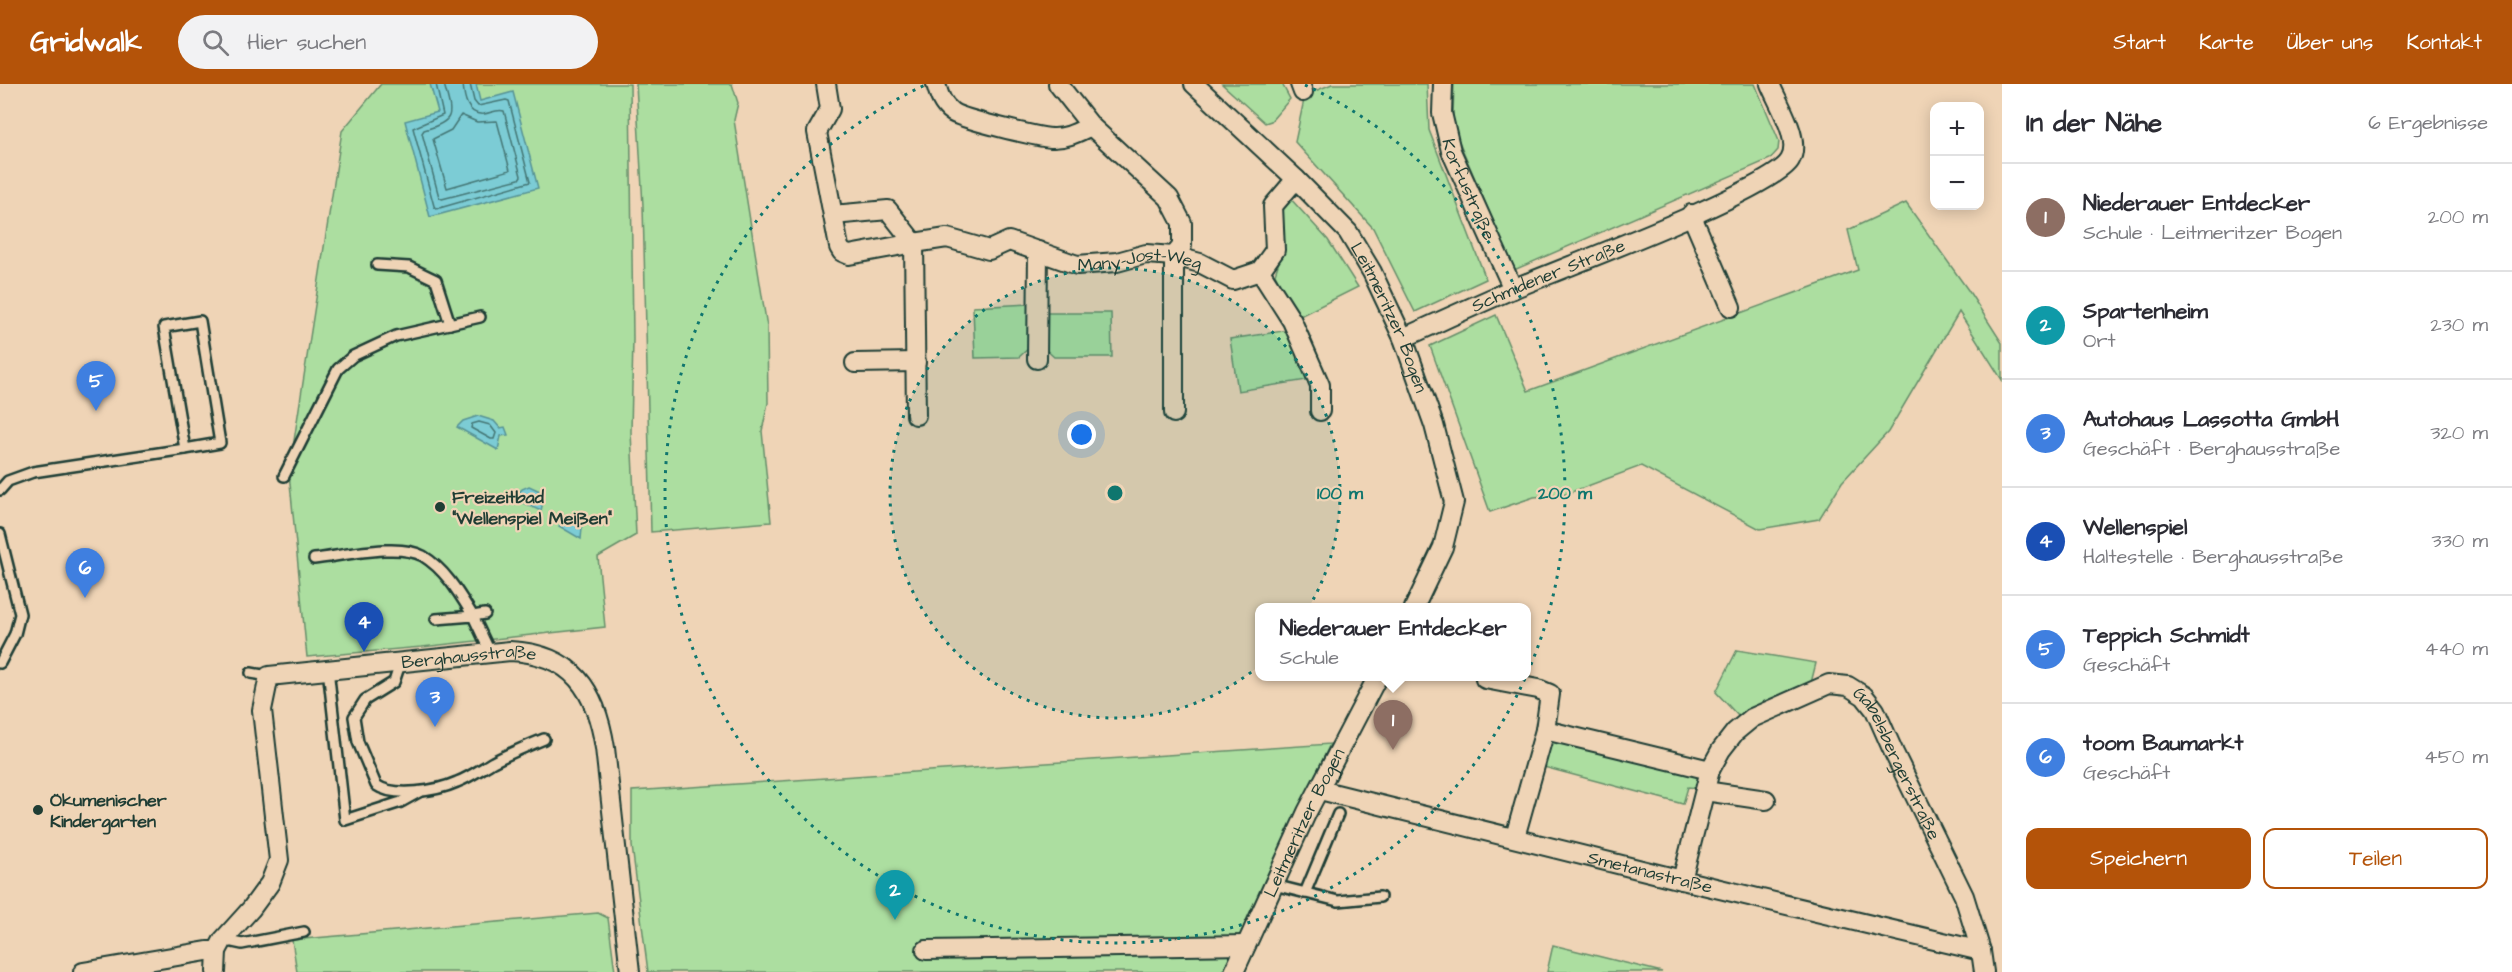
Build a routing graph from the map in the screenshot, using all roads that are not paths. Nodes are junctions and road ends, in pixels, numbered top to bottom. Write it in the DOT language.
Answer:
graph roads {
  1 [pos="826,84"];
  2 [pos="936,84"];
  3 [pos="1058,84"];
  4 [pos="1194,84"];
  5 [pos="1443,84"];
  6 [pos="1770,84"];
  7 [pos="1091,126"];
  8 [pos="1296,178"];
  9 [pos="1691,214"];
  10 [pos="833,215"];
  11 [pos="914,243"];
  12 [pos="1038,251"];
  13 [pos="1174,256"];
  14 [pos="377,265"];
  15 [pos="1260,271"];
  16 [pos="1513,289"];
  17 [pos="1731,307"];
  18 [pos="480,317"];
  19 [pos="450,324"];
  20 [pos="1403,338"];
  21 [pos="1036,359"];
  22 [pos="916,362"];
  23 [pos="855,363"];
  24 [pos="1320,411"];
  25 [pos="1174,413"];
  26 [pos="916,415"];
  27 [pos="185,449"];
  28 [pos="284,476"];
  29 [pos="0,490"];
  30 [pos="0,534"];
  31 [pos="314,559"];
  32 [pos="1416,603"];
  33 [pos="485,614"];
  34 [pos="473,616"];
  35 [pos="436,620"];
  36 [pos="490,652"];
  37 [pos="401,661"];
  38 [pos="0,663"];
  39 [pos="328,669"];
  40 [pos="1375,681"];
  41 [pos="1496,681"];
  42 [pos="1545,730"];
  43 [pos="544,740"];
  44 [pos="1710,770"];
  45 [pos="424,790"];
  46 [pos="1320,790"];
  47 [pos="1705,791"];
  48 [pos="1766,800"];
  49 [pos="1338,813"];
  50 [pos="1515,837"];
  51 [pos="1682,880"];
  52 [pos="1274,885"];
  53 [pos="1305,893"];
  54 [pos="1380,897"];
  55 [pos="304,932"];
  56 [pos="1246,945"];
  57 [pos="220,946"];
  58 [pos="926,950"];
  59 [pos="1981,951"];
  60 [pos="83,972"];
  61 [pos="216,972"];
  62 [pos="630,972"];
  63 [pos="1234,972"];
  64 [pos="1984,972"];
  1 -- 10 [label="street, Many-Jost-Weg"];
  2 -- 7 [label="street"];
  3 -- 7 [label="street"];
  4 -- 8 [label="street, Leitmeritzer Bogen"];
  5 -- 16 [label="street, Korfustraße"];
  6 -- 9 [label="street, Schmidener Straße"];
  7 -- 13 [label="street"];
  8 -- 15 [label="street"];
  8 -- 20 [label="street, Leitmeritzer Bogen"];
  9 -- 16 [label="street, Schmidener Straße"];
  9 -- 17 [label="street"];
  10 -- 11 [label="street"];
  10 -- 11 [label="street, Many-Jost-Weg"];
  11 -- 12 [label="street, Many-Jost-Weg"];
  11 -- 22 [label="street"];
  12 -- 13 [label="street, Many-Jost-Weg"];
  12 -- 21 [label="street"];
  13 -- 15 [label="street, Many-Jost-Weg"];
  13 -- 25 [label="street"];
  14 -- 19 [label="lane"];
  15 -- 24 [label="street"];
  16 -- 20 [label="street, Schmidener Straße"];
  18 -- 19 [label="lane"];
  19 -- 28 [label="lane"];
  20 -- 32 [label="street, Leitmeritzer Bogen"];
  22 -- 23 [label="street"];
  22 -- 26 [label="street"];
  27 -- 27 [label="lane"];
  27 -- 29 [label="lane"];
  30 -- 38 [label="lane"];
  31 -- 34 [label="lane"];
  33 -- 34 [label="lane"];
  34 -- 35 [label="lane"];
  34 -- 36 [label="lane"];
  36 -- 37 [label="street, Berghausstraße"];
  36 -- 62 [label="street, Berghausstraße"];
  37 -- 39 [label="street, Berghausstraße"];
  37 -- 45 [label="lane"];
  39 -- 45 [label="lane"];
  39 -- 57 [label="street, Berghausstraße"];
  40 -- 46 [label="street, Leitmeritzer Bogen"];
  41 -- 42 [label="street"];
  42 -- 44 [label="street"];
  42 -- 50 [label="street"];
  43 -- 45 [label="lane"];
  44 -- 47 [label="street, Gabelsbergerstraße"];
  44 -- 59 [label="street, Gabelsbergerstraße"];
  46 -- 50 [label="street, Smetanastraße"];
  46 -- 52 [label="street, Leitmeritzer Bogen"];
  47 -- 48 [label="street"];
  47 -- 51 [label="street, Gabelsbergerstraße"];
  49 -- 53 [label="lane"];
  50 -- 51 [label="street, Smetanastraße"];
  51 -- 59 [label="street, Smetanastraße"];
  52 -- 53 [label="lane"];
  52 -- 56 [label="street, Leitmeritzer Bogen"];
  53 -- 54 [label="lane"];
  55 -- 57 [label="lane"];
  56 -- 58 [label="street"];
  56 -- 63 [label="street, Leitmeritzer Bogen"];
  57 -- 60 [label="street"];
  57 -- 61 [label="street"];
  59 -- 64 [label="street, Gabelsbergerstraße"];
}
